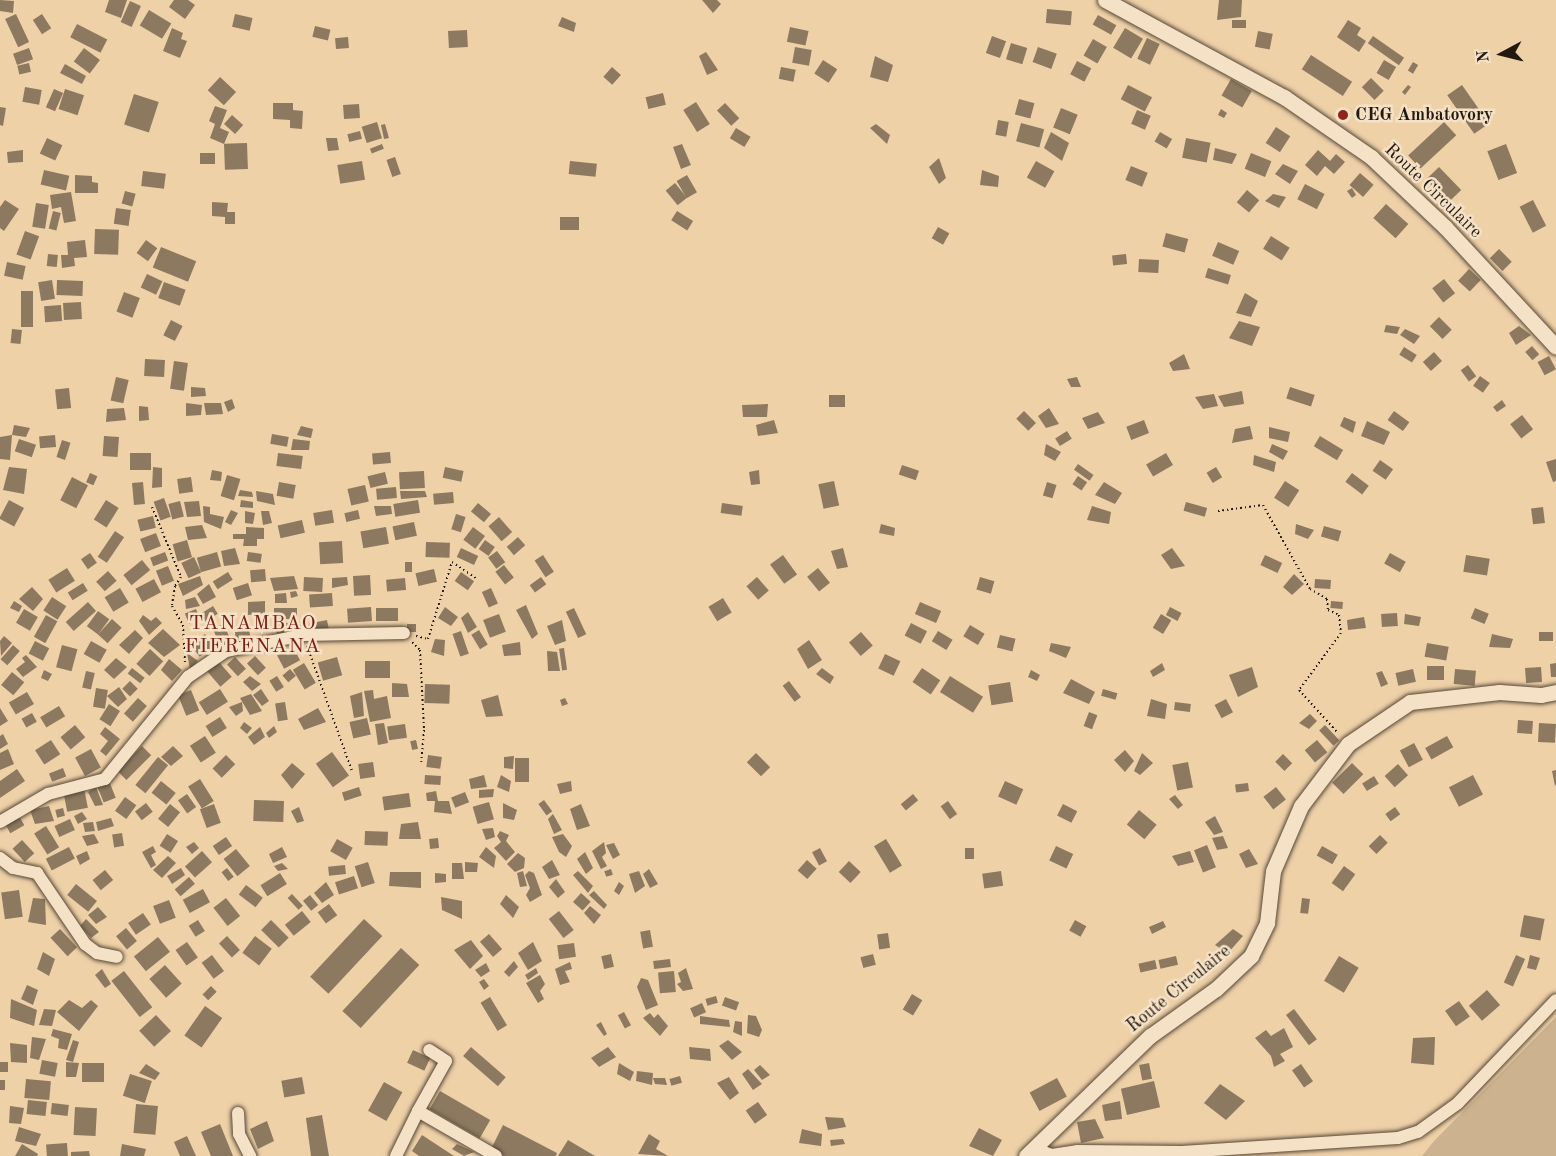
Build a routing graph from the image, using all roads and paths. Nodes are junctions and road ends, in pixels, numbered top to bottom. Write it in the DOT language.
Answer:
graph roads {
  1 [pos="1105,0"];
  2 [pos="1542,328"];
  3 [pos="1556,338"];
  4 [pos="1556,346"];
  5 [pos="152,507"];
  6 [pos="1218,511"];
  7 [pos="476,578"];
  8 [pos="404,633"];
  9 [pos="303,635"];
  10 [pos="188,677"];
  11 [pos="1556,692"];
  12 [pos="1348,744"];
  13 [pos="421,762"];
  14 [pos="352,771"];
  15 [pos="0,822"];
  16 [pos="0,858"];
  17 [pos="117,957"];
  18 [pos="1556,1000"];
  19 [pos="429,1050"];
  20 [pos="418,1111"];
  21 [pos="238,1113"];
  22 [pos="1031,1152"];
  23 [pos="489,1154"];
  24 [pos="250,1156"];
  25 [pos="396,1156"];
  1 -- 2 [label="street, Route Circulaire"];
  2 -- 3 [label="street"];
  2 -- 4 [label="street, Route Circulaire"];
  5 -- 10 [label="path"];
  6 -- 12 [label="path"];
  7 -- 8 [label="path"];
  8 -- 9 [label="street"];
  8 -- 13 [label="path"];
  9 -- 10 [label="street"];
  9 -- 14 [label="path"];
  10 -- 15 [label="street"];
  11 -- 12 [label="street, Route Circulaire"];
  12 -- 22 [label="street, Route Circulaire"];
  16 -- 17 [label="street"];
  18 -- 22 [label="street"];
  19 -- 20 [label="street"];
  20 -- 23 [label="street"];
  20 -- 25 [label="street"];
  21 -- 24 [label="street"];
}
